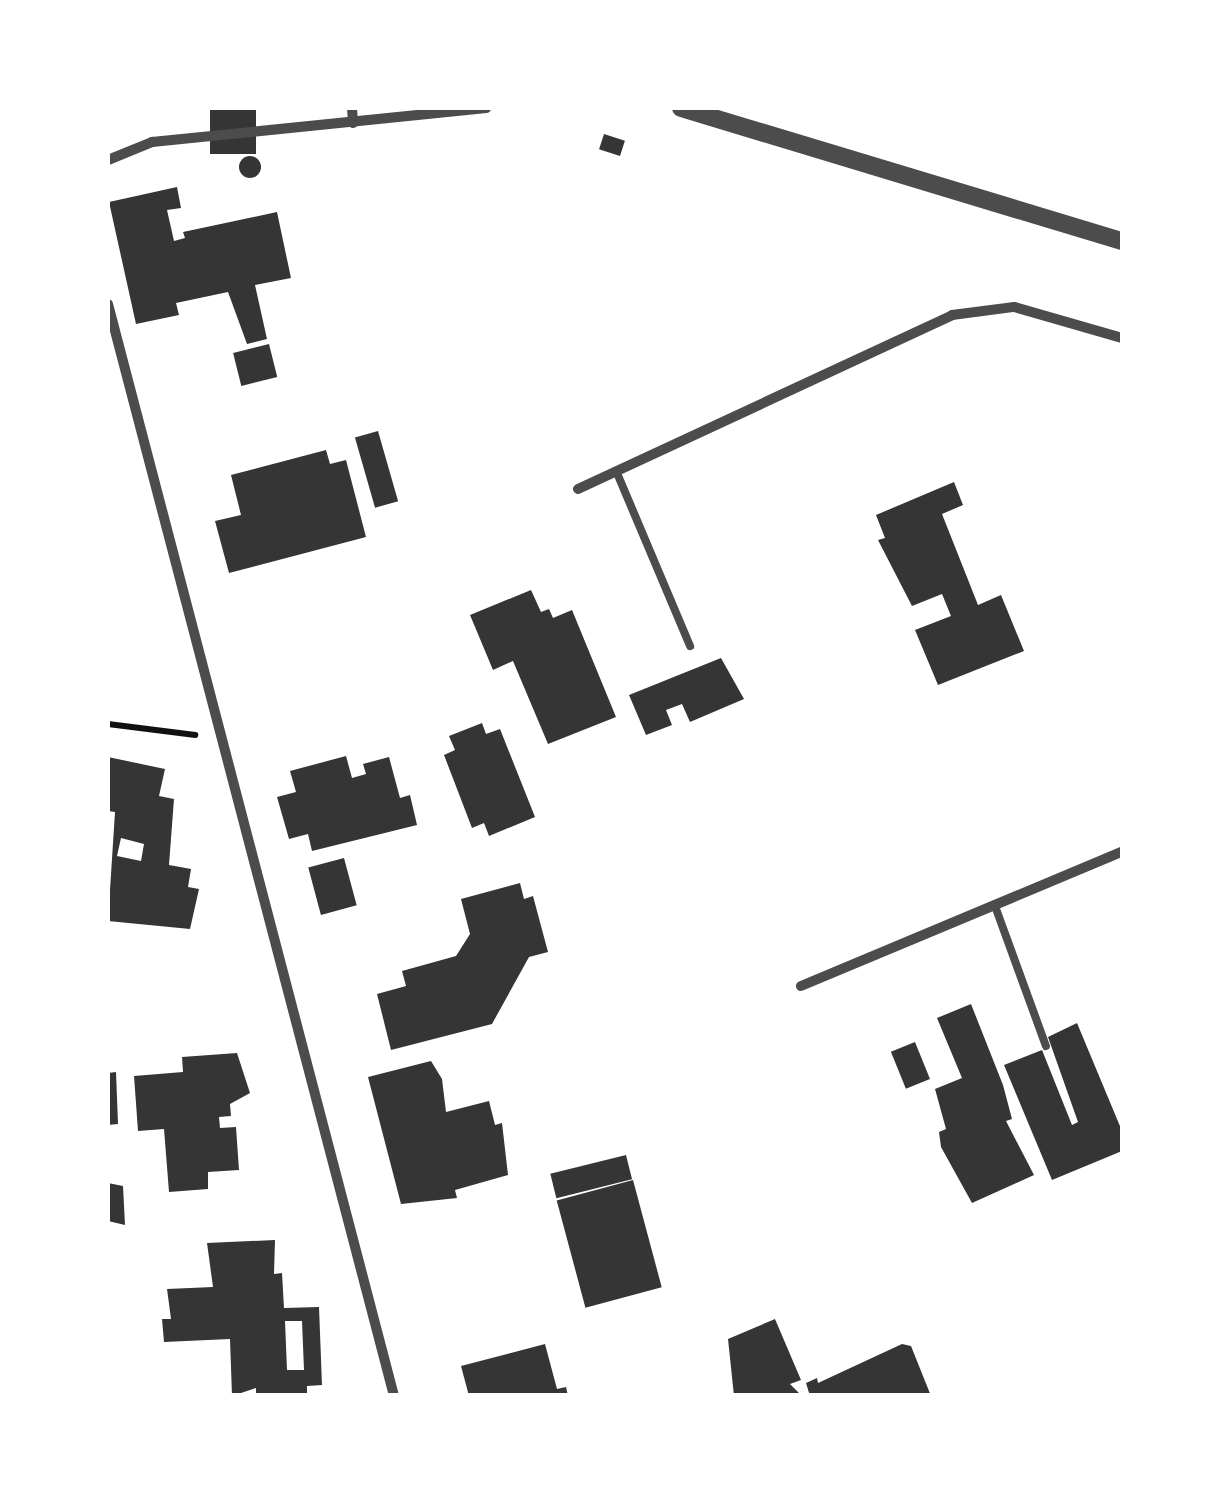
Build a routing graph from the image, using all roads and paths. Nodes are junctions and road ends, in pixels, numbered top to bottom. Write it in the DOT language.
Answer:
graph roads {
  1 [pos="352,108"];
  2 [pos="486,108"];
  3 [pos="681,108"];
  4 [pos="353,123"];
  5 [pos="108,160"];
  6 [pos="1122,241"];
  7 [pos="108,304"];
  8 [pos="1122,338"];
  9 [pos="618,473"];
  10 [pos="578,489"];
  11 [pos="690,646"];
  12 [pos="108,724"];
  13 [pos="226,739"];
  14 [pos="1122,852"];
  15 [pos="996,906"];
  16 [pos="801,986"];
  17 [pos="1046,1046"];
  18 [pos="394,1396"];
  1 -- 4 [label="street"];
  2 -- 4 [label="street"];
  3 -- 6 [label="street"];
  4 -- 5 [label="street"];
  7 -- 13 [label="street"];
  8 -- 9 [label="street"];
  9 -- 10 [label="street"];
  9 -- 11 [label="lane"];
  12 -- 13 [label="path"];
  13 -- 18 [label="street"];
  14 -- 15 [label="street"];
  15 -- 16 [label="street"];
  15 -- 17 [label="lane"];
}
